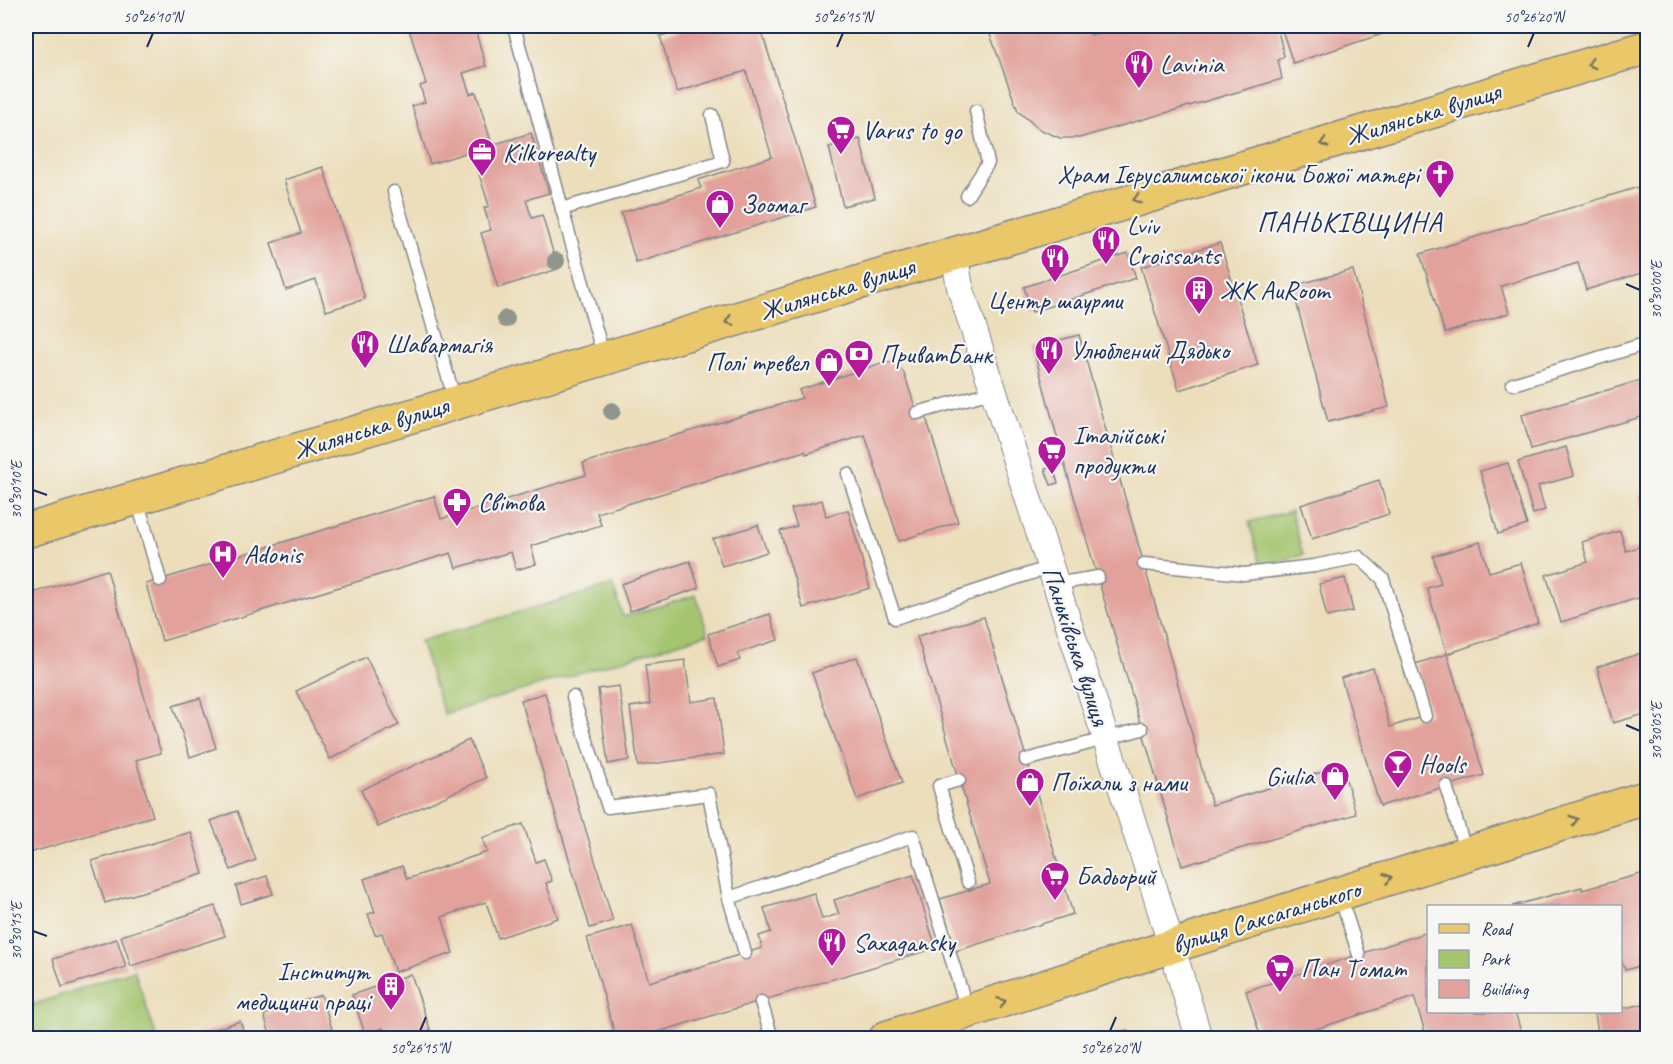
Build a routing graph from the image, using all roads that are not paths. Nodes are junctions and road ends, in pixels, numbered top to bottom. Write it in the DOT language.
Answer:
graph roads {
  1 [pos="514,26"];
  2 [pos="1647,47"];
  3 [pos="976,111"];
  4 [pos="712,115"];
  5 [pos="394,192"];
  6 [pos="967,196"];
  7 [pos="562,209"];
  8 [pos="954,254"];
  9 [pos="1647,343"];
  10 [pos="604,358"];
  11 [pos="1513,384"];
  12 [pos="994,391"];
  13 [pos="455,403"];
  14 [pos="917,413"];
  15 [pos="848,474"];
  16 [pos="136,497"];
  17 [pos="26,531"];
  18 [pos="1144,564"];
  19 [pos="1053,576"];
  20 [pos="1098,577"];
  21 [pos="160,580"];
  22 [pos="573,697"];
  23 [pos="1425,716"];
  24 [pos="1142,729"];
  25 [pos="1106,738"];
  26 [pos="1026,760"];
  27 [pos="959,780"];
  28 [pos="1446,786"];
  29 [pos="1647,797"];
  30 [pos="1466,854"];
  31 [pos="968,882"];
  32 [pos="1339,894"];
  33 [pos="729,898"];
  34 [pos="1172,946"];
  35 [pos="745,953"];
  36 [pos="1359,955"];
  37 [pos="761,1002"];
  38 [pos="969,1013"];
  39 [pos="935,1031"];
  40 [pos="772,1038"];
  41 [pos="886,1038"];
  42 [pos="1199,1038"];
  1 -- 7 [label="lane"];
  2 -- 8 [label="main road, Жилянська вулиця, one-way"];
  3 -- 6 [label="lane"];
  4 -- 7 [label="lane"];
  5 -- 13 [label="lane"];
  7 -- 10 [label="lane"];
  8 -- 10 [label="main road, Жилянська вулиця, one-way"];
  8 -- 12 [label="street, Паньківська вулиця"];
  9 -- 11 [label="lane"];
  10 -- 13 [label="main road, Жилянська вулиця"];
  12 -- 14 [label="lane"];
  12 -- 19 [label="street, Паньківська вулиця"];
  13 -- 16 [label="main road, Жилянська вулиця"];
  15 -- 19 [label="lane"];
  16 -- 17 [label="main road, Жилянська вулиця"];
  16 -- 21 [label="lane"];
  18 -- 23 [label="lane"];
  19 -- 20 [label="lane"];
  19 -- 25 [label="street, Паньківська вулиця"];
  22 -- 33 [label="lane"];
  24 -- 25 [label="lane"];
  25 -- 26 [label="lane"];
  25 -- 34 [label="street, Паньківська вулиця"];
  27 -- 31 [label="lane"];
  28 -- 30 [label="lane"];
  30 -- 29 [label="main road, вулиця Саксаганського, one-way"];
  32 -- 30 [label="main road, вулиця Саксаганського, one-way"];
  32 -- 34 [label="main road, вулиця Саксаганського"];
  32 -- 36 [label="lane"];
  33 -- 35 [label="lane"];
  33 -- 38 [label="lane"];
  38 -- 34 [label="main road, вулиця Саксаганського, one-way"];
  34 -- 42 [label="street, Паньківська вулиця"];
  37 -- 40 [label="lane"];
  38 -- 39 [label="main road, вулиця Саксаганського"];
  39 -- 41 [label="main road, вулиця Саксаганського"];
}
